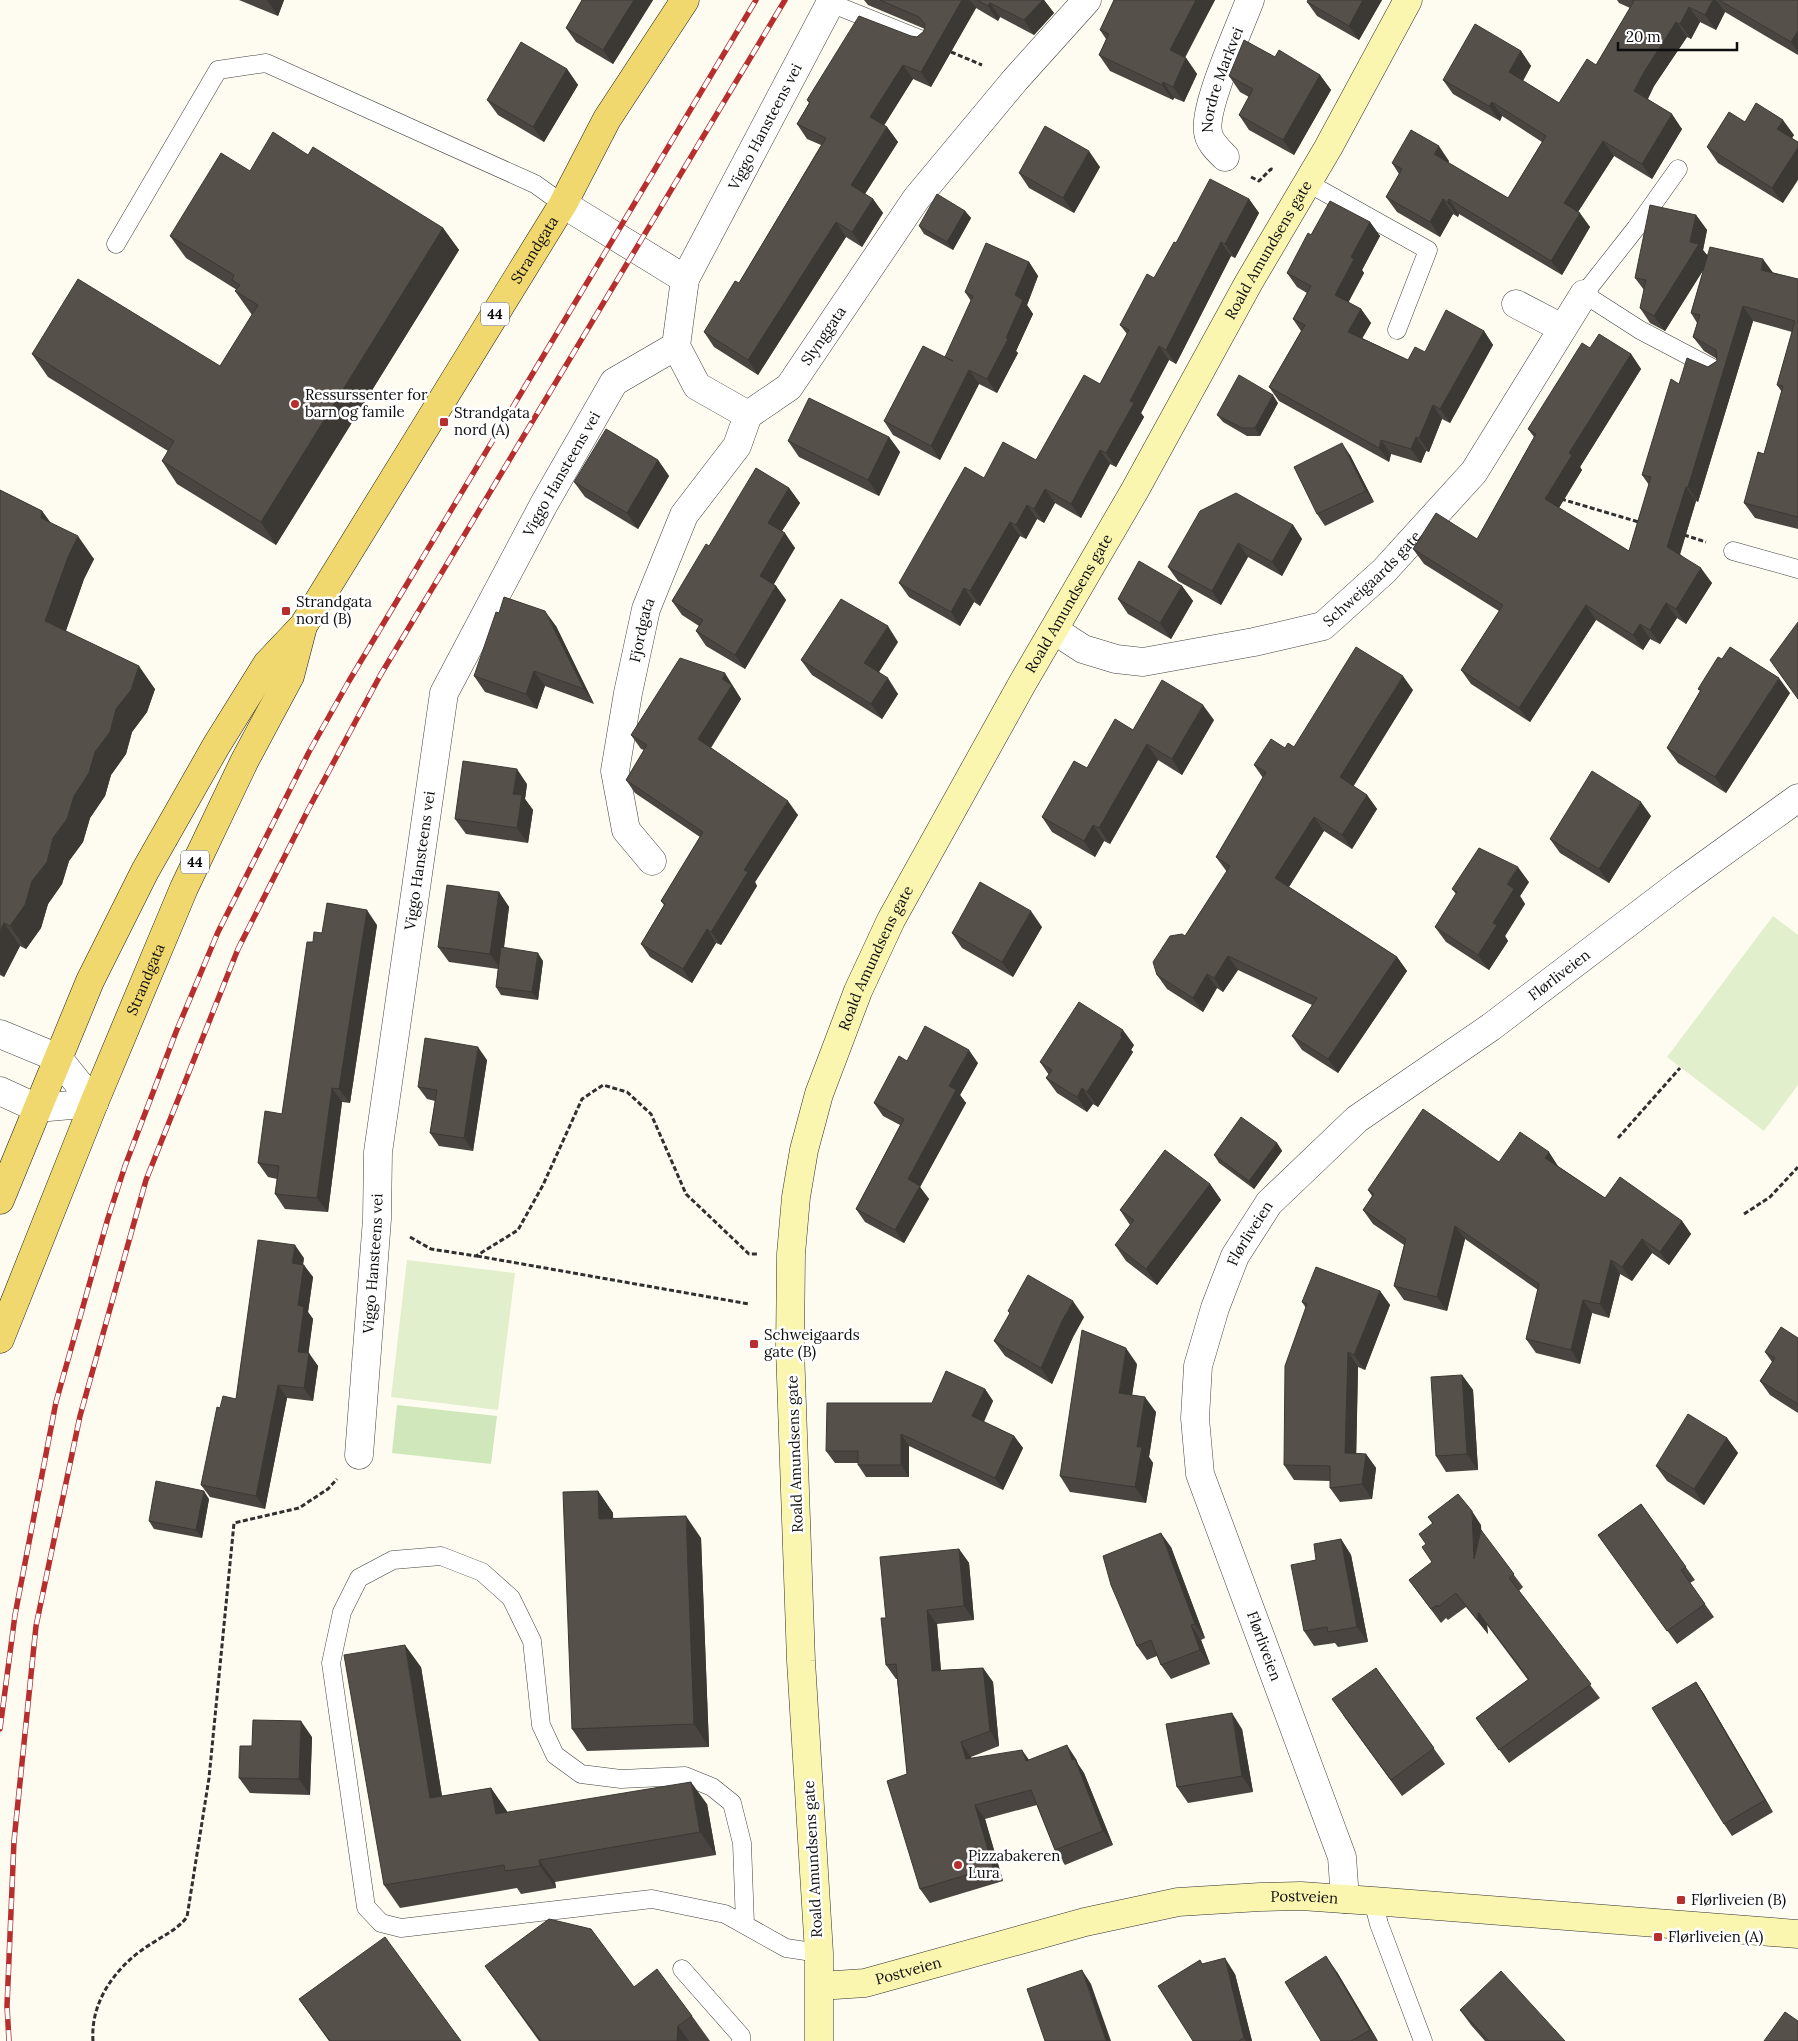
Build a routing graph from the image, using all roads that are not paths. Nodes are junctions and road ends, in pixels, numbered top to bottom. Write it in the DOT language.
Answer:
graph roads {
  1 [pos="684,0"];
  2 [pos="1087,0"];
  3 [pos="1250,0"];
  4 [pos="1408,0"];
  5 [pos="831,2"];
  6 [pos="925,41"];
  7 [pos="1225,157"];
  8 [pos="1678,169"];
  9 [pos="1308,183"];
  10 [pos="563,204"];
  11 [pos="116,244"];
  12 [pos="686,279"];
  13 [pos="1584,294"];
  14 [pos="1516,304"];
  15 [pos="1562,328"];
  16 [pos="1397,330"];
  17 [pos="676,346"];
  18 [pos="1718,371"];
  19 [pos="748,415"];
  20 [pos="1733,551"];
  21 [pos="1798,569"];
  22 [pos="303,626"];
  23 [pos="1054,630"];
  24 [pos="1798,798"];
  25 [pos="652,861"];
  26 [pos="0,1034"];
  27 [pos="58,1058"];
  28 [pos="0,1090"];
  29 [pos="94,1103"];
  30 [pos="37,1108"];
  31 [pos="0,1200"];
  32 [pos="0,1339"];
  33 [pos="359,1455"];
  34 [pos="1345,1899"];
  35 [pos="1374,1901"];
  36 [pos="745,1924"];
  37 [pos="1798,1934"];
  38 [pos="819,1953"];
  39 [pos="682,1969"];
  40 [pos="820,1986"];
  41 [pos="741,2041"];
  42 [pos="818,2041"];
  43 [pos="1424,2041"];
  1 -- 10 [label="main road, Strandgata / 44"];
  2 -- 19 [label="street, Slynggata"];
  3 -- 7 [label="street, Nordre Markvei"];
  4 -- 9 [label="street, Roald Amundsens gate"];
  5 -- 6 [label="lane"];
  5 -- 12 [label="street, Viggo Hansteens vei"];
  8 -- 13 [label="lane"];
  9 -- 16 [label="lane"];
  9 -- 23 [label="street, Roald Amundsens gate"];
  10 -- 11 [label="lane"];
  10 -- 12 [label="street"];
  10 -- 22 [label="main road, Strandgata / 44"];
  12 -- 17 [label="street"];
  13 -- 15 [label="street, Schweigaards gate"];
  13 -- 18 [label="lane"];
  14 -- 15 [label="street"];
  15 -- 23 [label="street, Schweigaards gate"];
  17 -- 19 [label="street"];
  17 -- 33 [label="street, Viggo Hansteens vei"];
  19 -- 25 [label="street, Fjordgata"];
  20 -- 21 [label="lane"];
  22 -- 27 [label="main road, Strandgata / 44"];
  22 -- 29 [label="main road, Strandgata / 44"];
  23 -- 38 [label="street, Roald Amundsens gate"];
  24 -- 34 [label="street, Flørliveien"];
  26 -- 27 [label="street"];
  27 -- 29 [label="street"];
  27 -- 30 [label="main road, Strandgata / 44"];
  28 -- 30 [label="street"];
  29 -- 30 [label="street"];
  29 -- 32 [label="main road, Strandgata / 44"];
  30 -- 31 [label="main road, Strandgata / 44"];
  34 -- 35 [label="street, Postveien"];
  34 -- 40 [label="street, Postveien"];
  35 -- 37 [label="street, Postveien"];
  35 -- 43 [label="lane"];
  36 -- 36 [label="lane"];
  36 -- 38 [label="lane"];
  38 -- 40 [label="street, Roald Amundsens gate"];
  39 -- 41 [label="lane"];
  40 -- 42 [label="street, Roald Amundsens gate"];
}
